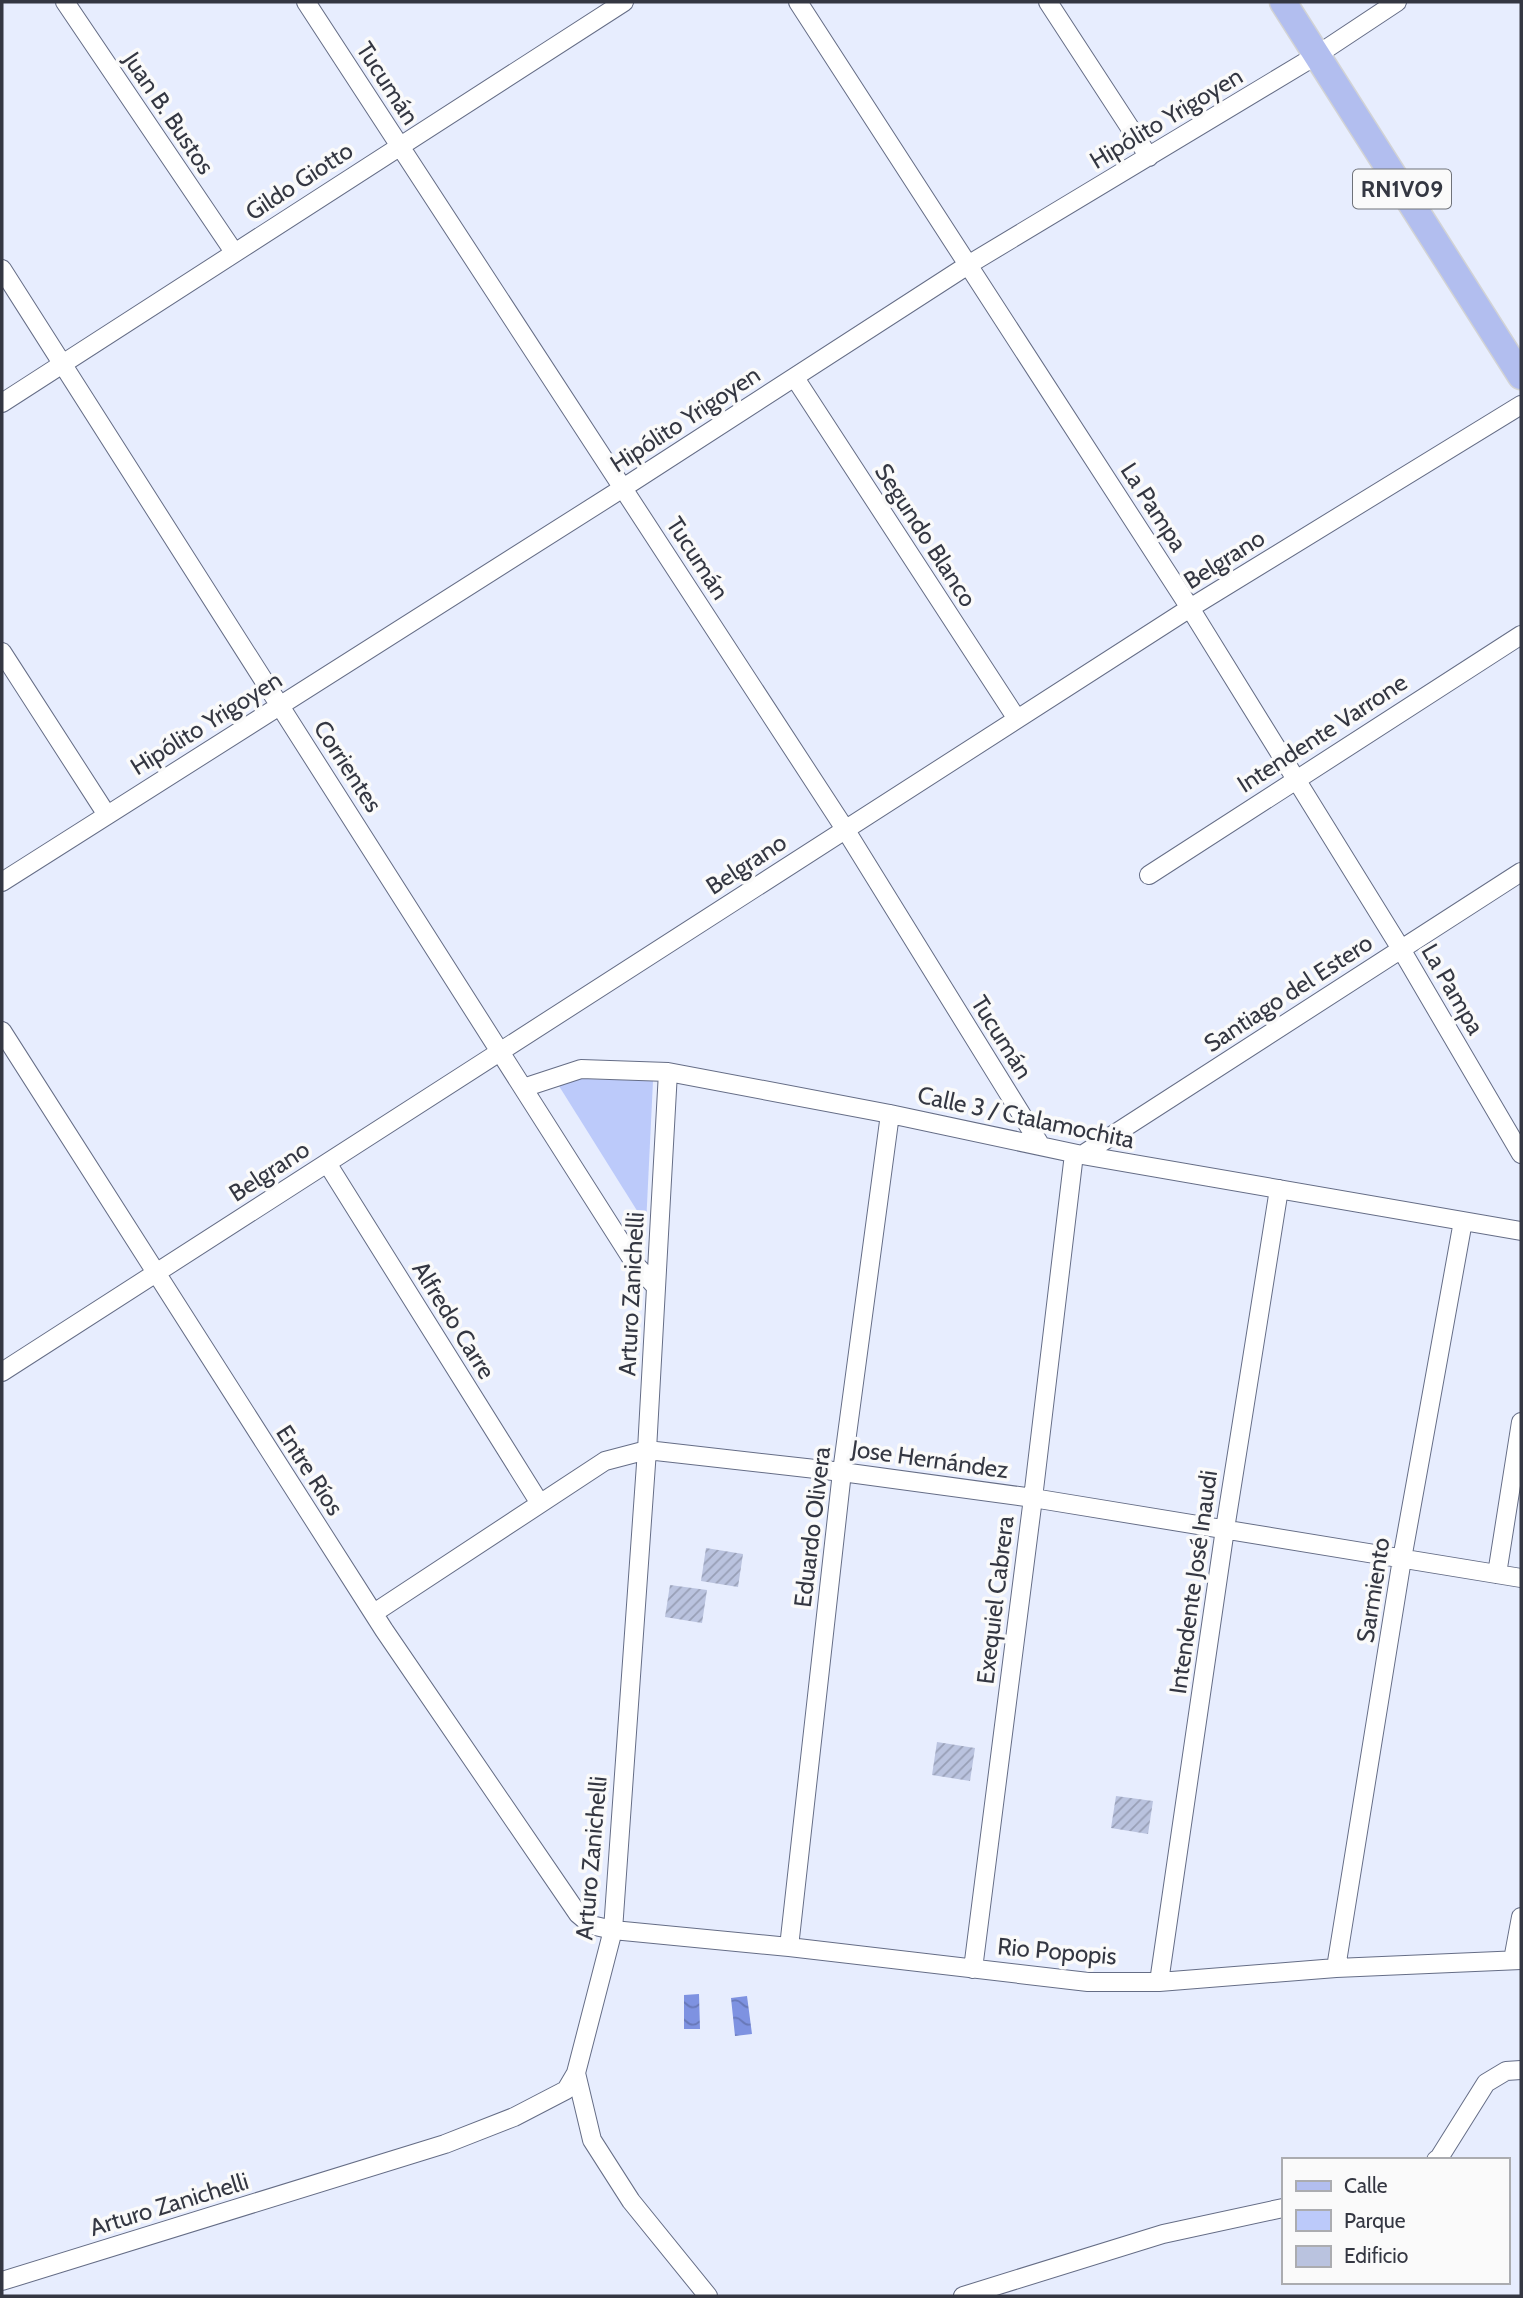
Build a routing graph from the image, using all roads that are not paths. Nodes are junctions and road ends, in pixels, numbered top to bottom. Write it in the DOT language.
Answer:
graph roads {
  1 [pos="65,2"];
  2 [pos="306,2"];
  3 [pos="624,2"];
  4 [pos="798,2"];
  5 [pos="1048,2"];
  6 [pos="1283,2"];
  7 [pos="1397,2"];
  8 [pos="1317,55"];
  9 [pos="400,145"];
  10 [pos="1149,157"];
  11 [pos="234,252"];
  12 [pos="968,265"];
  13 [pos="2,269"];
  14 [pos="62,363"];
  15 [pos="1521,376"];
  16 [pos="794,378"];
  17 [pos="2,403"];
  18 [pos="1521,405"];
  19 [pos="623,488"];
  20 [pos="1191,608"];
  21 [pos="1521,635"];
  22 [pos="2,652"];
  23 [pos="279,705"];
  24 [pos="1017,719"];
  25 [pos="1296,778"];
  26 [pos="107,815"];
  27 [pos="845,829"];
  28 [pos="1521,872"];
  29 [pos="1149,875"];
  30 [pos="2,882"];
  31 [pos="1401,948"];
  32 [pos="2,1031"];
  33 [pos="502,1052"];
  34 [pos="668,1072"];
  35 [pos="523,1088"];
  36 [pos="890,1114"];
  37 [pos="1041,1146"];
  38 [pos="1521,1154"];
  39 [pos="1078,1155"];
  40 [pos="327,1163"];
  41 [pos="1279,1189"];
  42 [pos="1463,1221"];
  43 [pos="1521,1231"];
  44 [pos="156,1274"];
  45 [pos="656,1287"];
  46 [pos="2,1372"];
  47 [pos="1521,1422"];
  48 [pos="647,1450"];
  49 [pos="842,1472"];
  50 [pos="1033,1498"];
  51 [pos="539,1502"];
  52 [pos="1225,1529"];
  53 [pos="1402,1559"];
  54 [pos="1497,1574"];
  55 [pos="1521,1578"];
  56 [pos="373,1613"];
  57 [pos="1521,1917"];
  58 [pos="591,1925"];
  59 [pos="612,1930"];
  60 [pos="789,1947"];
  61 [pos="1517,1960"];
  62 [pos="1336,1968"];
  63 [pos="973,1969"];
  64 [pos="1159,1982"];
  65 [pos="1521,2070"];
  66 [pos="576,2073"];
  67 [pos="1439,2158"];
  68 [pos="1282,2208"];
  69 [pos="2,2281"];
  70 [pos="708,2296"];
  71 [pos="963,2296"];
  1 -- 11 [label="street, Juan B. Bustos"];
  2 -- 9 [label="street, Tucumán"];
  3 -- 9 [label="street, Gildo Giotto"];
  4 -- 12 [label="street, La Pampa"];
  5 -- 10 [label="street"];
  6 -- 8 [label="main road, RN1V09"];
  7 -- 8 [label="street, Hipólito Yrigoyen"];
  8 -- 10 [label="street, Hipólito Yrigoyen"];
  8 -- 15 [label="main road, RN1V09"];
  9 -- 11 [label="street, Gildo Giotto"];
  9 -- 19 [label="street, Tucumán"];
  10 -- 12 [label="street, Hipólito Yrigoyen"];
  11 -- 14 [label="street, Gildo Giotto"];
  12 -- 16 [label="street, Hipólito Yrigoyen"];
  12 -- 20 [label="street, La Pampa"];
  13 -- 14 [label="street, Corrientes"];
  14 -- 17 [label="street, Gildo Giotto"];
  14 -- 23 [label="street, Corrientes"];
  16 -- 19 [label="street, Hipólito Yrigoyen"];
  16 -- 24 [label="street, Segundo Blanco"];
  18 -- 20 [label="street, Belgrano"];
  19 -- 23 [label="street, Hipólito Yrigoyen"];
  19 -- 27 [label="street, Tucumán"];
  20 -- 24 [label="street, Belgrano"];
  20 -- 25 [label="street, La Pampa"];
  21 -- 25 [label="street, Intendente Varrone"];
  22 -- 26 [label="street"];
  23 -- 26 [label="street, Hipólito Yrigoyen"];
  23 -- 33 [label="street, Corrientes"];
  24 -- 27 [label="street, Belgrano"];
  25 -- 29 [label="street, Intendente Varrone"];
  25 -- 31 [label="street, La Pampa"];
  26 -- 30 [label="street, Hipólito Yrigoyen"];
  27 -- 33 [label="street, Belgrano"];
  27 -- 37 [label="street, Tucumán"];
  28 -- 31 [label="street, Santiago del Estero"];
  31 -- 38 [label="street, La Pampa"];
  31 -- 39 [label="street, Santiago del Estero"];
  32 -- 44 [label="street, Entre Ríos"];
  33 -- 35 [label="street, Corrientes"];
  33 -- 40 [label="street, Belgrano"];
  34 -- 35 [label="street, Calle 3 / Ctalamochita"];
  34 -- 36 [label="street, Calle 3 / Ctalamochita"];
  34 -- 45 [label="street, Arturo Zanichelli"];
  35 -- 45 [label="street, Corrientes"];
  36 -- 37 [label="street, Calle 3 / Ctalamochita"];
  36 -- 49 [label="street, Eduardo Olivera"];
  37 -- 39 [label="street, Calle 3 / Ctalamochita"];
  39 -- 41 [label="street, Calle 3 / Ctalamochita"];
  39 -- 50 [label="street, Exequiel Cabrera"];
  40 -- 44 [label="street, Belgrano"];
  40 -- 51 [label="street, Alfredo Carre"];
  41 -- 42 [label="street, Calle 3 / Ctalamochita"];
  41 -- 52 [label="street, Intendente José Inaudi"];
  42 -- 43 [label="street, Calle 3 / Ctalamochita"];
  42 -- 53 [label="street, Sarmiento"];
  44 -- 46 [label="street, Belgrano"];
  44 -- 56 [label="street, Entre Ríos"];
  45 -- 48 [label="street, Arturo Zanichelli"];
  47 -- 54 [label="street"];
  48 -- 49 [label="street, Jose Hernández"];
  48 -- 51 [label="street, Jose Hernández"];
  48 -- 59 [label="street, Arturo Zanichelli"];
  49 -- 50 [label="street, Jose Hernández"];
  49 -- 60 [label="street, Eduardo Olivera"];
  50 -- 52 [label="street, Jose Hernández"];
  50 -- 63 [label="street, Exequiel Cabrera"];
  51 -- 56 [label="street, Jose Hernández"];
  52 -- 53 [label="street, Jose Hernández"];
  52 -- 64 [label="street, Intendente José Inaudi"];
  53 -- 54 [label="street, Jose Hernández"];
  53 -- 62 [label="street, Sarmiento"];
  54 -- 55 [label="street, Jose Hernández"];
  56 -- 58 [label="street, Entre Ríos"];
  57 -- 61 [label="street"];
  58 -- 59 [label="street, Rio Popopis"];
  59 -- 60 [label="street, Rio Popopis"];
  59 -- 66 [label="street, Arturo Zanichelli"];
  60 -- 63 [label="street, Rio Popopis"];
  61 -- 62 [label="street, Rio Popopis"];
  62 -- 64 [label="street, Rio Popopis"];
  63 -- 64 [label="street, Rio Popopis"];
  65 -- 67 [label="street"];
  66 -- 69 [label="street, Arturo Zanichelli"];
  66 -- 70 [label="street"];
  68 -- 71 [label="street"];
}
